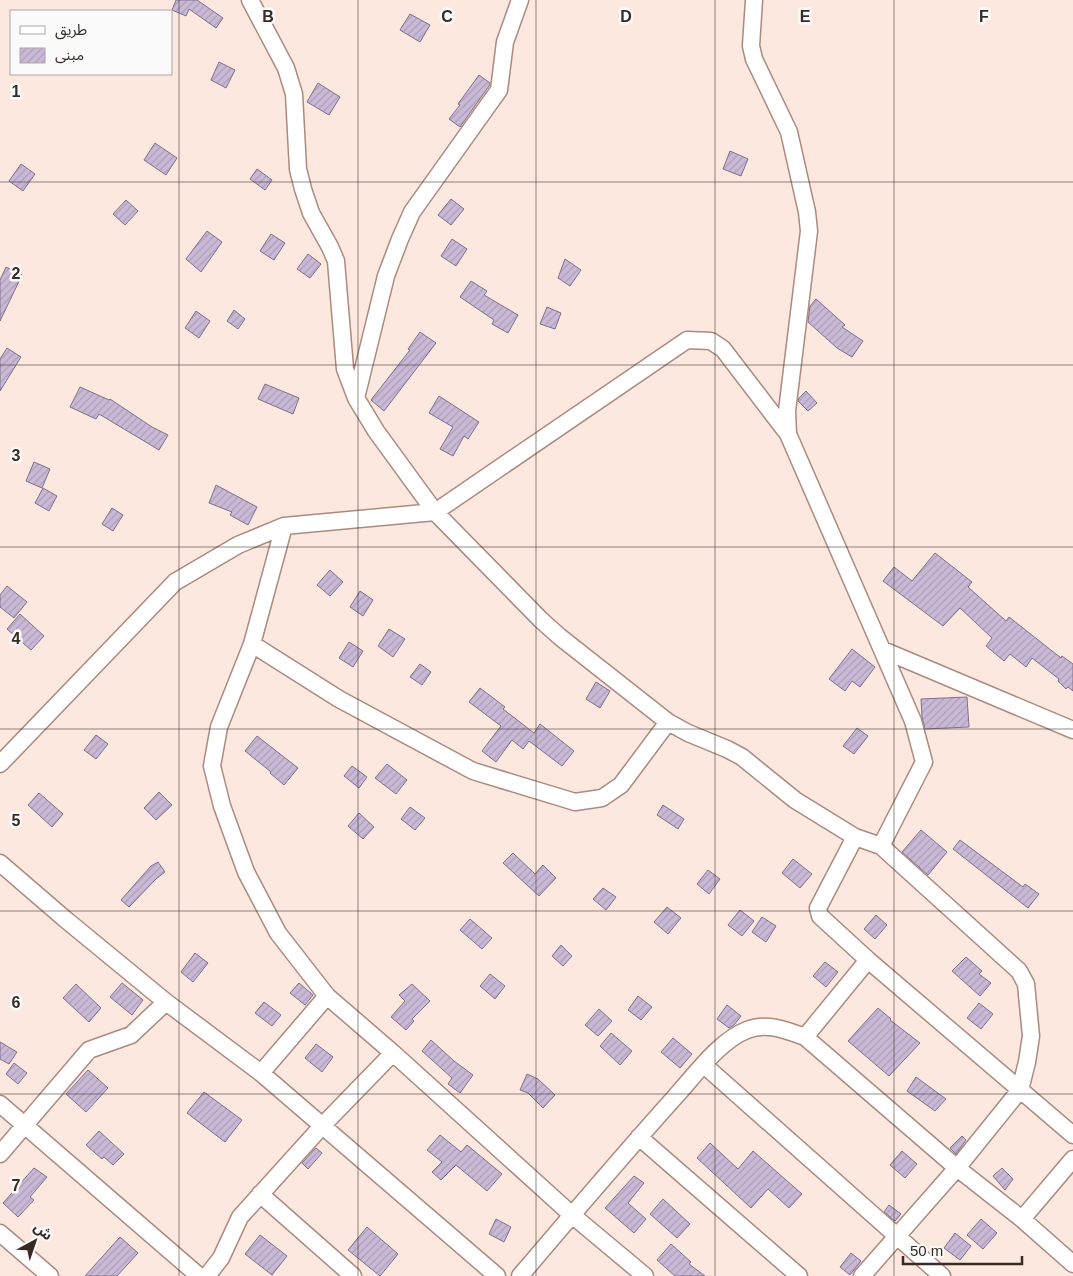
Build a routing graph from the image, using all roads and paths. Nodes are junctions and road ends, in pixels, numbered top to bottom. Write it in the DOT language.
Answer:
graph roads {
  1 [pos="250,0"];
  2 [pos="520,0"];
  3 [pos="754,0"];
  4 [pos="356,398"];
  5 [pos="788,434"];
  6 [pos="435,512"];
  7 [pos="284,526"];
  8 [pos="252,644"];
  9 [pos="883,650"];
  10 [pos="668,722"];
  11 [pos="1073,730"];
  12 [pos="0,764"];
  13 [pos="855,837"];
  14 [pos="881,846"];
  15 [pos="0,863"];
  16 [pos="868,960"];
  17 [pos="327,996"];
  18 [pos="166,1002"];
  19 [pos="805,1037"];
  20 [pos="393,1052"];
  21 [pos="704,1065"];
  22 [pos="260,1073"];
  23 [pos="1020,1090"];
  24 [pos="0,1104"];
  25 [pos="323,1125"];
  26 [pos="25,1126"];
  27 [pos="1073,1135"];
  28 [pos="639,1137"];
  29 [pos="0,1154"];
  30 [pos="1073,1159"];
  31 [pos="957,1168"];
  32 [pos="260,1194"];
  33 [pos="572,1215"];
  34 [pos="1022,1219"];
  35 [pos="0,1233"];
  36 [pos="898,1236"];
  37 [pos="1073,1264"];
  38 [pos="50,1276"];
  39 [pos="199,1276"];
  40 [pos="207,1276"];
  41 [pos="353,1276"];
  42 [pos="497,1276"];
  43 [pos="520,1276"];
  44 [pos="645,1276"];
  45 [pos="799,1276"];
  46 [pos="862,1276"];
  47 [pos="942,1276"];
  1 -- 4 [label="street"];
  2 -- 4 [label="street"];
  3 -- 5 [label="street"];
  4 -- 6 [label="street"];
  5 -- 6 [label="street"];
  5 -- 9 [label="street"];
  6 -- 7 [label="street"];
  6 -- 10 [label="street"];
  7 -- 8 [label="street"];
  7 -- 12 [label="street"];
  8 -- 10 [label="street"];
  8 -- 17 [label="street"];
  9 -- 11 [label="street"];
  9 -- 14 [label="street"];
  10 -- 13 [label="street"];
  13 -- 14 [label="street"];
  13 -- 16 [label="street"];
  14 -- 23 [label="street"];
  15 -- 18 [label="street"];
  16 -- 19 [label="street"];
  16 -- 23 [label="street"];
  17 -- 20 [label="street"];
  17 -- 22 [label="street"];
  18 -- 22 [label="street"];
  18 -- 26 [label="street"];
  19 -- 21 [label="street"];
  19 -- 31 [label="street"];
  20 -- 25 [label="street"];
  20 -- 33 [label="street"];
  21 -- 28 [label="street"];
  21 -- 36 [label="street"];
  22 -- 25 [label="street"];
  23 -- 27 [label="street"];
  23 -- 31 [label="street"];
  24 -- 26 [label="street"];
  25 -- 32 [label="street"];
  25 -- 42 [label="street"];
  26 -- 29 [label="street"];
  26 -- 39 [label="street"];
  28 -- 33 [label="street"];
  28 -- 45 [label="street"];
  30 -- 34 [label="street"];
  31 -- 34 [label="street"];
  31 -- 36 [label="street"];
  32 -- 40 [label="street"];
  32 -- 41 [label="street"];
  33 -- 43 [label="street"];
  33 -- 44 [label="street"];
  34 -- 37 [label="street"];
  35 -- 38 [label="street"];
  36 -- 46 [label="street"];
  36 -- 47 [label="street"];
}
